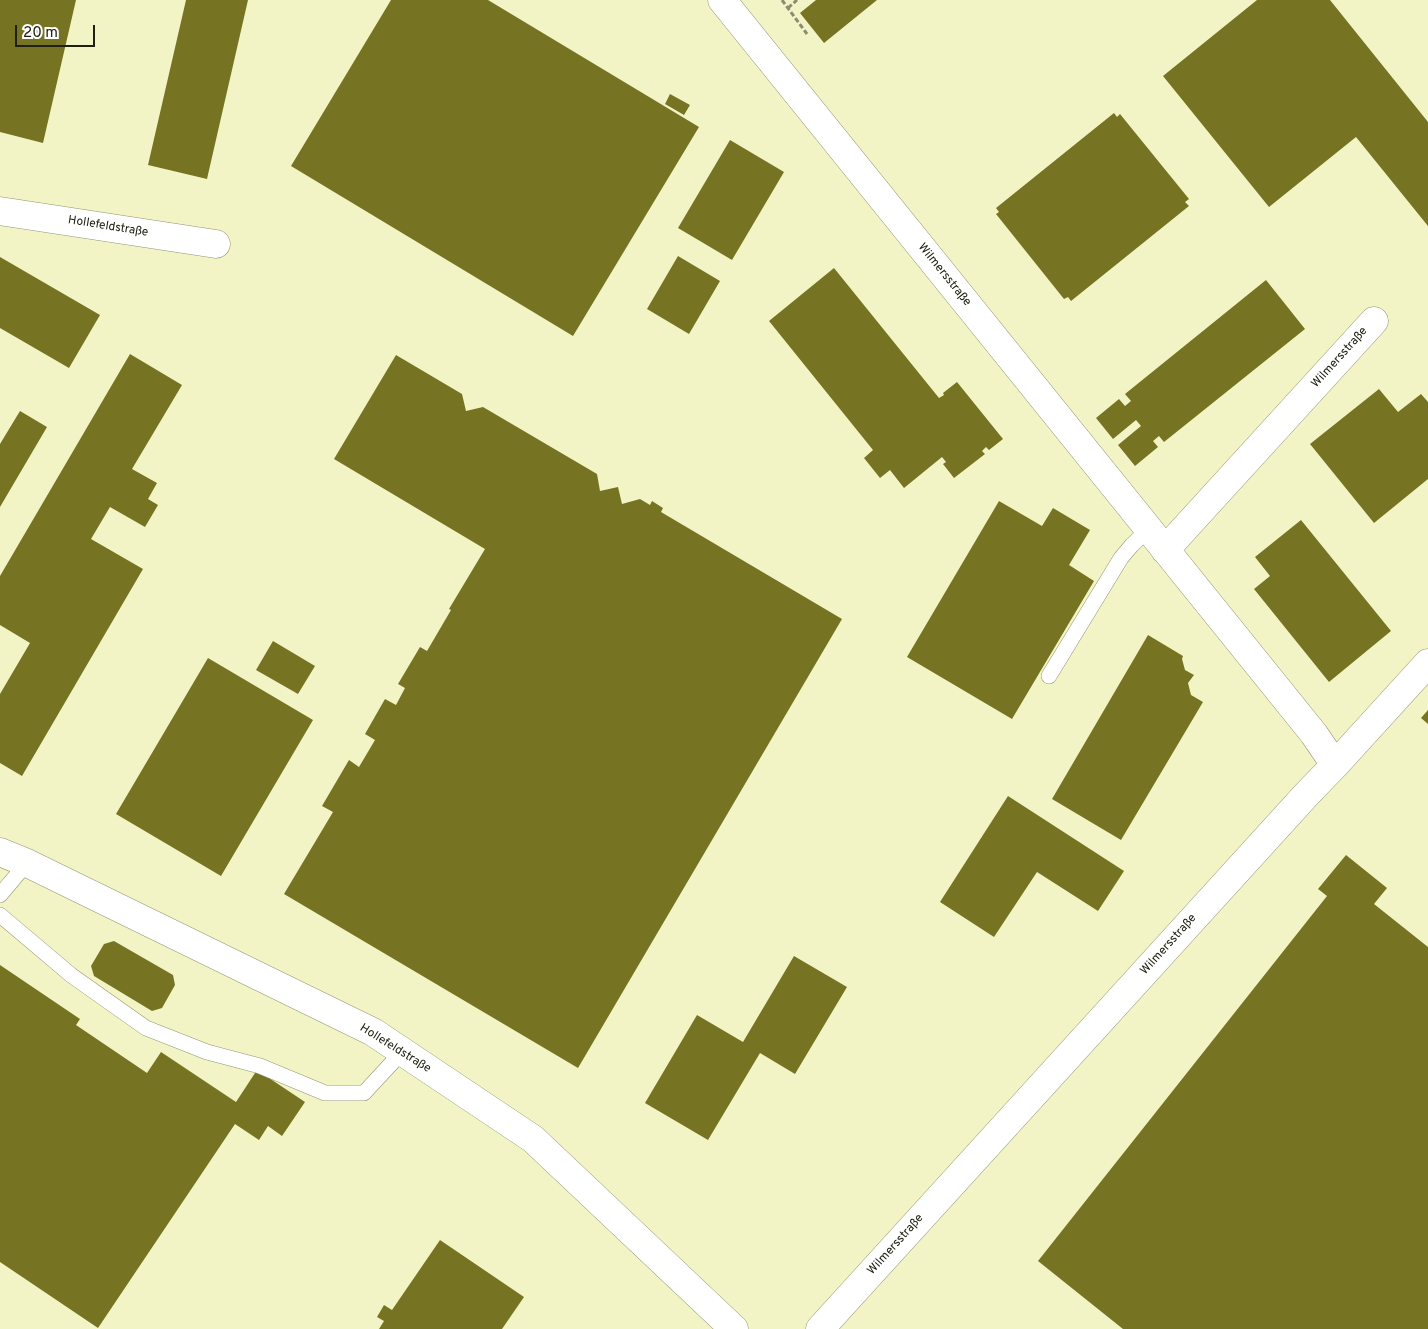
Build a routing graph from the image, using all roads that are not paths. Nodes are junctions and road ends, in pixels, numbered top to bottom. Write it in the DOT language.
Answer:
graph roads {
  1 [pos="722,0"];
  2 [pos="0,211"];
  3 [pos="216,244"];
  4 [pos="1374,321"];
  5 [pos="1148,530"];
  6 [pos="1165,550"];
  7 [pos="1428,663"];
  8 [pos="1050,676"];
  9 [pos="1335,765"];
  10 [pos="0,852"];
  11 [pos="27,863"];
  12 [pos="0,895"];
  13 [pos="0,915"];
  14 [pos="402,1052"];
  15 [pos="734,1329"];
  16 [pos="820,1329"];
  1 -- 5 [label="street, Wilmersstraße"];
  2 -- 3 [label="street, Hollefeldstraße"];
  4 -- 6 [label="street, Wilmersstraße"];
  5 -- 6 [label="street, Wilmersstraße"];
  5 -- 8 [label="lane"];
  6 -- 9 [label="street, Wilmersstraße"];
  7 -- 9 [label="street"];
  9 -- 16 [label="street, Wilmersstraße"];
  10 -- 11 [label="street, Hollefeldstraße"];
  11 -- 12 [label="lane"];
  11 -- 14 [label="street, Hollefeldstraße"];
  13 -- 14 [label="lane"];
  14 -- 15 [label="street, Hollefeldstraße"];
}
